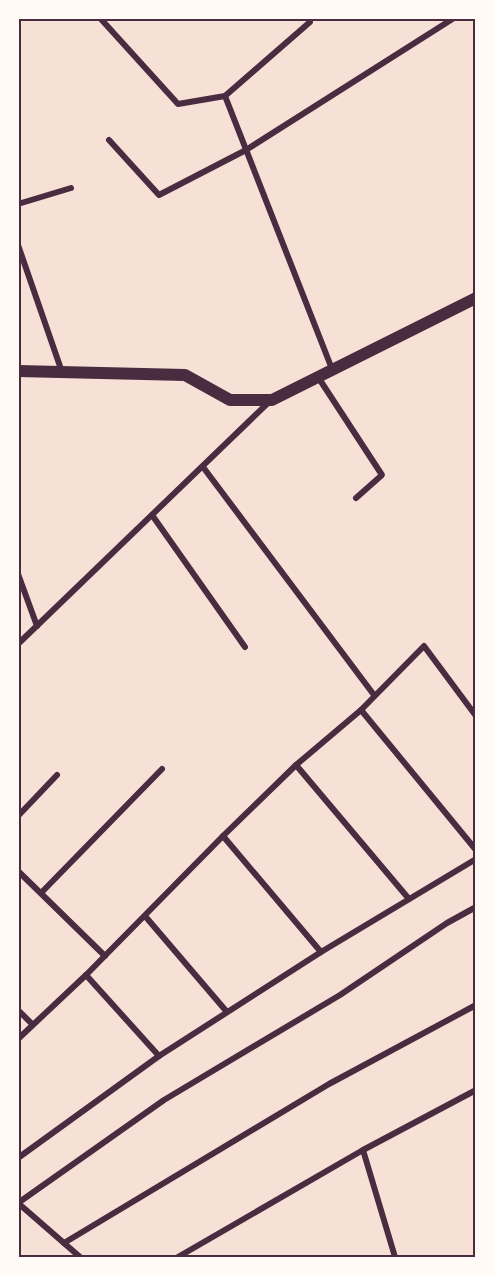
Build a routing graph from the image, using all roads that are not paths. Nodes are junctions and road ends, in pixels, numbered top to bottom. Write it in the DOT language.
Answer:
graph roads {
  1 [pos="100,18"];
  2 [pos="308,18"];
  3 [pos="454,18"];
  4 [pos="225,96"];
  5 [pos="109,140"];
  6 [pos="246,150"];
  7 [pos="71,188"];
  8 [pos="18,204"];
  9 [pos="18,245"];
  10 [pos="476,298"];
  11 [pos="332,370"];
  12 [pos="18,372"];
  13 [pos="62,372"];
  14 [pos="318,377"];
  15 [pos="272,400"];
  16 [pos="202,467"];
  17 [pos="356,498"];
  18 [pos="152,515"];
  19 [pos="18,574"];
  20 [pos="37,626"];
  21 [pos="18,644"];
  22 [pos="245,647"];
  23 [pos="374,695"];
  24 [pos="361,710"];
  25 [pos="476,716"];
  26 [pos="296,765"];
  27 [pos="162,769"];
  28 [pos="57,775"];
  29 [pos="18,816"];
  30 [pos="223,836"];
  31 [pos="476,850"];
  32 [pos="476,859"];
  33 [pos="18,871"];
  34 [pos="41,893"];
  35 [pos="410,899"];
  36 [pos="476,907"];
  37 [pos="145,916"];
  38 [pos="321,952"];
  39 [pos="105,956"];
  40 [pos="86,975"];
  41 [pos="476,1005"];
  42 [pos="18,1010"];
  43 [pos="227,1012"];
  44 [pos="32,1024"];
  45 [pos="18,1039"];
  46 [pos="159,1056"];
  47 [pos="476,1090"];
  48 [pos="363,1150"];
  49 [pos="18,1158"];
  50 [pos="18,1203"];
  51 [pos="64,1243"];
  52 [pos="80,1257"];
  53 [pos="178,1257"];
  54 [pos="395,1257"];
  1 -- 4 [label="street"];
  2 -- 4 [label="street"];
  3 -- 6 [label="street"];
  4 -- 6 [label="street"];
  5 -- 6 [label="street"];
  6 -- 11 [label="street"];
  7 -- 8 [label="street"];
  9 -- 13 [label="street"];
  10 -- 11 [label="main road"];
  11 -- 14 [label="main road"];
  12 -- 13 [label="main road"];
  13 -- 15 [label="main road"];
  14 -- 15 [label="main road"];
  14 -- 17 [label="street"];
  15 -- 16 [label="street"];
  16 -- 18 [label="street"];
  16 -- 23 [label="street"];
  18 -- 20 [label="street"];
  18 -- 22 [label="street"];
  19 -- 20 [label="street"];
  20 -- 21 [label="street"];
  23 -- 24 [label="street"];
  23 -- 25 [label="street"];
  24 -- 26 [label="street"];
  24 -- 31 [label="street"];
  26 -- 30 [label="street"];
  26 -- 35 [label="street"];
  27 -- 34 [label="street"];
  28 -- 29 [label="street"];
  30 -- 37 [label="street"];
  30 -- 38 [label="street"];
  32 -- 35 [label="street"];
  33 -- 34 [label="street"];
  34 -- 39 [label="street"];
  35 -- 38 [label="street"];
  36 -- 50 [label="street"];
  37 -- 39 [label="street"];
  37 -- 43 [label="street"];
  38 -- 43 [label="street"];
  39 -- 40 [label="street"];
  40 -- 44 [label="street"];
  40 -- 46 [label="street"];
  41 -- 51 [label="street"];
  42 -- 44 [label="street"];
  43 -- 46 [label="street"];
  44 -- 45 [label="street"];
  46 -- 49 [label="street"];
  47 -- 48 [label="street"];
  48 -- 53 [label="street"];
  48 -- 54 [label="street"];
  50 -- 51 [label="street"];
  51 -- 52 [label="street"];
}
